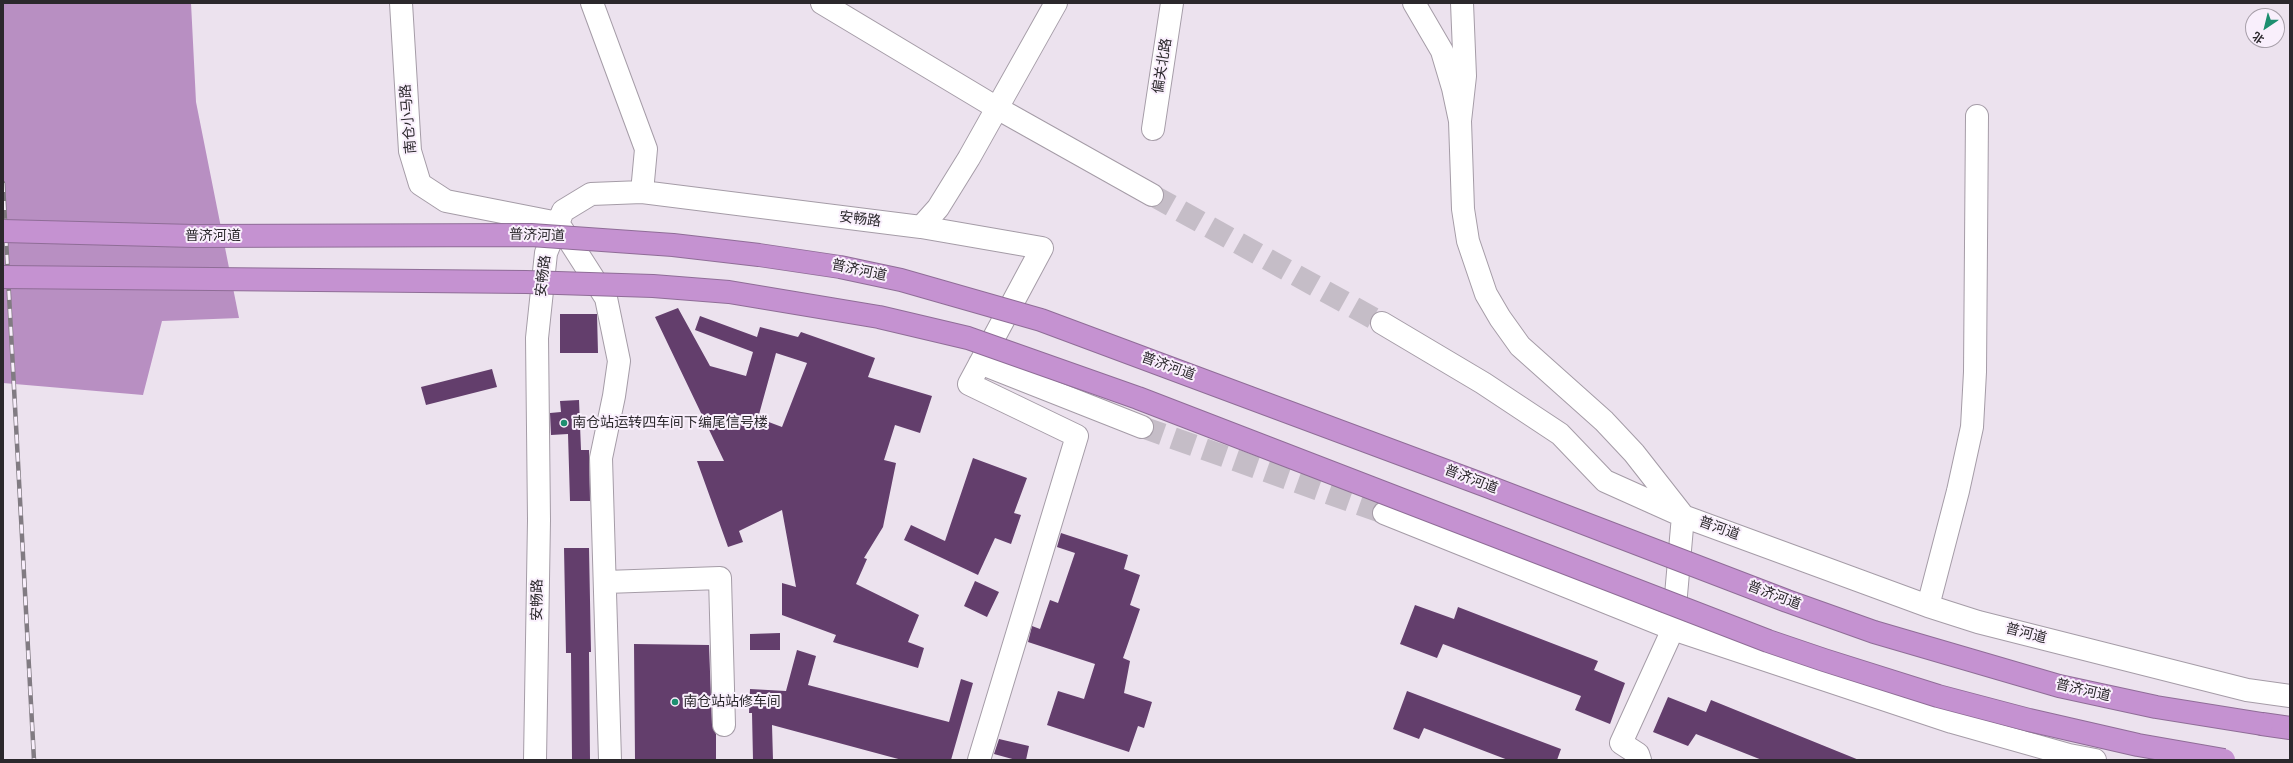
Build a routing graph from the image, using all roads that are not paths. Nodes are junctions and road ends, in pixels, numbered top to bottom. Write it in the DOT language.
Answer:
graph roads {
  1 [pos="401,3"];
  2 [pos="592,3"];
  3 [pos="822,3"];
  4 [pos="1056,3"];
  5 [pos="1172,3"];
  6 [pos="1414,3"];
  7 [pos="1462,3"];
  8 [pos="997,108"];
  9 [pos="1977,116"];
  10 [pos="1460,121"];
  11 [pos="1153,129"];
  12 [pos="642,192"];
  13 [pos="1152,195"];
  14 [pos="558,223"];
  15 [pos="921,227"];
  16 [pos="3,231"];
  17 [pos="3,278"];
  18 [pos="1382,323"];
  19 [pos="980,363"];
  20 [pos="1142,426"];
  21 [pos="1634,453"];
  22 [pos="1605,481"];
  23 [pos="1384,513"];
  24 [pos="1683,516"];
  25 [pos="606,582"];
  26 [pos="1928,606"];
  27 [pos="1673,629"];
  28 [pos="2290,696"];
  29 [pos="724,725"];
  30 [pos="2290,728"];
  31 [pos="535,760"];
  32 [pos="610,760"];
  33 [pos="979,760"];
  34 [pos="1640,760"];
  35 [pos="2096,760"];
  36 [pos="2224,760"];
  1 -- 14 [label="street, 南仓小马路"];
  2 -- 12 [label="street"];
  3 -- 8 [label="street"];
  4 -- 8 [label="street"];
  5 -- 11 [label="street, 偏关北路"];
  6 -- 10 [label="street"];
  7 -- 10 [label="street"];
  8 -- 13 [label="street"];
  8 -- 15 [label="street"];
  9 -- 26 [label="street"];
  10 -- 21 [label="street"];
  12 -- 14 [label="street, 安畅路"];
  12 -- 15 [label="street, 安畅路"];
  14 -- 25 [label="street"];
  14 -- 31 [label="street, 安畅路"];
  15 -- 19 [label="street, 安畅路"];
  16 -- 30 [label="highway, 普济河道, bridge"];
  17 -- 36 [label="highway, bridge"];
  18 -- 22 [label="street"];
  19 -- 20 [label="street"];
  19 -- 33 [label="street"];
  21 -- 22 [label="street"];
  21 -- 24 [label="street"];
  22 -- 24 [label="street"];
  23 -- 27 [label="street"];
  24 -- 26 [label="street, 普河道"];
  24 -- 27 [label="street, 普河道"];
  25 -- 29 [label="street"];
  25 -- 32 [label="street"];
  26 -- 28 [label="street, 普河道"];
  27 -- 34 [label="street, 普河道"];
  27 -- 35 [label="street"];
}
